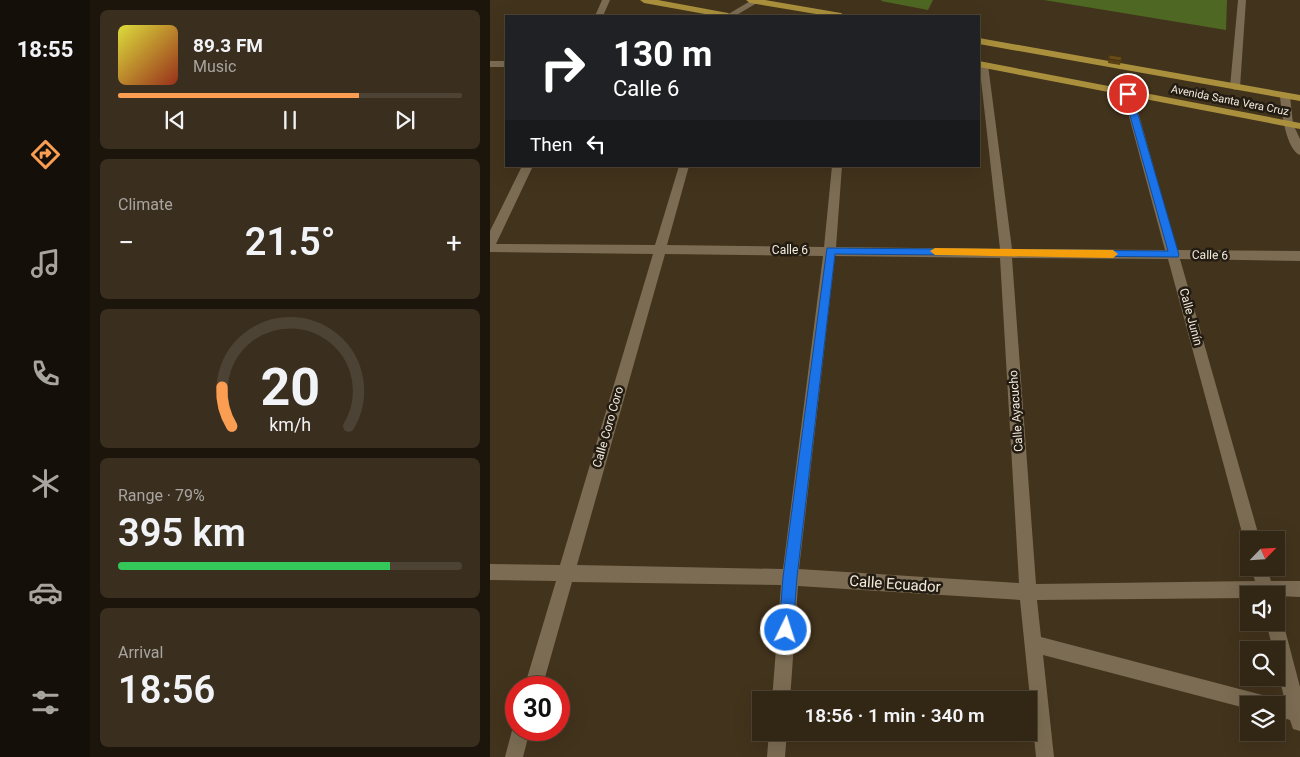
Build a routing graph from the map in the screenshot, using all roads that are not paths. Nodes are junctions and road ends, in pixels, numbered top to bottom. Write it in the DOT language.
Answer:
graph roads {
  1 [pos="606,0"];
  2 [pos="644,0"];
  3 [pos="755,0"];
  4 [pos="1242,0"];
  5 [pos="599,15"];
  6 [pos="724,15"];
  7 [pos="731,15"];
  8 [pos="836,15"];
  9 [pos="980,41"];
  10 [pos="490,64"];
  11 [pos="505,64"];
  12 [pos="980,65"];
  13 [pos="1235,87"];
  14 [pos="1128,94"];
  15 [pos="1285,96"];
  16 [pos="1300,98"];
  17 [pos="1288,124"];
  18 [pos="1300,126"];
  19 [pos="1300,151"];
  20 [pos="528,167"];
  21 [pos="684,167"];
  22 [pos="837,167"];
  23 [pos="490,242"];
  24 [pos="490,248"];
  25 [pos="660,249"];
  26 [pos="830,250"];
  27 [pos="1006,252"];
  28 [pos="1174,255"];
  29 [pos="1300,256"];
  30 [pos="1250,531"];
  31 [pos="490,572"];
  32 [pos="565,573"];
  33 [pos="790,577"];
  34 [pos="1300,590"];
  35 [pos="1285,591"];
  36 [pos="1028,592"];
  37 [pos="1240,592"];
  38 [pos="1276,631"];
  39 [pos="1032,644"];
  40 [pos="536,676"];
  41 [pos="782,691"];
  42 [pos="1240,698"];
  43 [pos="1285,711"];
  44 [pos="1299,716"];
  45 [pos="519,741"];
  46 [pos="777,741"];
  47 [pos="514,757"];
  48 [pos="776,757"];
  49 [pos="1045,757"];
  1 -- 5 [label="street"];
  2 -- 6 [label="main road"];
  3 -- 7 [label="street"];
  3 -- 8 [label="main road"];
  4 -- 13 [label="street"];
  9 -- 13 [label="main road, Avenida Santa Vera Cruz"];
  10 -- 11 [label="street"];
  12 -- 14 [label="main road, Avenida Santa Vera Cruz"];
  12 -- 27 [label="street, Calle Ayacucho"];
  13 -- 15 [label="main road, Avenida Santa Vera Cruz"];
  14 -- 17 [label="main road, Avenida Santa Vera Cruz"];
  14 -- 28 [label="street, Calle Junín"];
  15 -- 16 [label="main road, Avenida Santa Vera Cruz"];
  15 -- 17 [label="street"];
  17 -- 18 [label="main road, Avenida Santa Vera Cruz"];
  17 -- 19 [label="street"];
  20 -- 23 [label="street"];
  21 -- 25 [label="street, Calle Coro Coro"];
  22 -- 26 [label="street"];
  24 -- 25 [label="street, Calle 6"];
  25 -- 26 [label="street, Calle 6"];
  25 -- 32 [label="street, Calle Coro Coro"];
  26 -- 27 [label="street, Calle 6"];
  26 -- 33 [label="street"];
  27 -- 28 [label="street, Calle 6"];
  27 -- 36 [label="street, Calle Ayacucho"];
  28 -- 29 [label="street, Calle 6"];
  28 -- 30 [label="street, Calle Junín"];
  31 -- 32 [label="street, Calle Ecuador"];
  32 -- 33 [label="street, Calle Ecuador"];
  32 -- 40 [label="street, Calle Coro Coro"];
  33 -- 36 [label="street, Calle Ecuador"];
  33 -- 41 [label="street"];
  34 -- 35 [label="street, Calle Ecuador"];
  36 -- 37 [label="street, Calle Ecuador"];
  36 -- 39 [label="street, Calle Ayacucho"];
  38 -- 44 [label="street"];
  39 -- 42 [label="street"];
  39 -- 49 [label="street, Calle Ayacucho"];
  43 -- 44 [label="street"];
  45 -- 47 [label="street"];
  46 -- 48 [label="street"];
}
